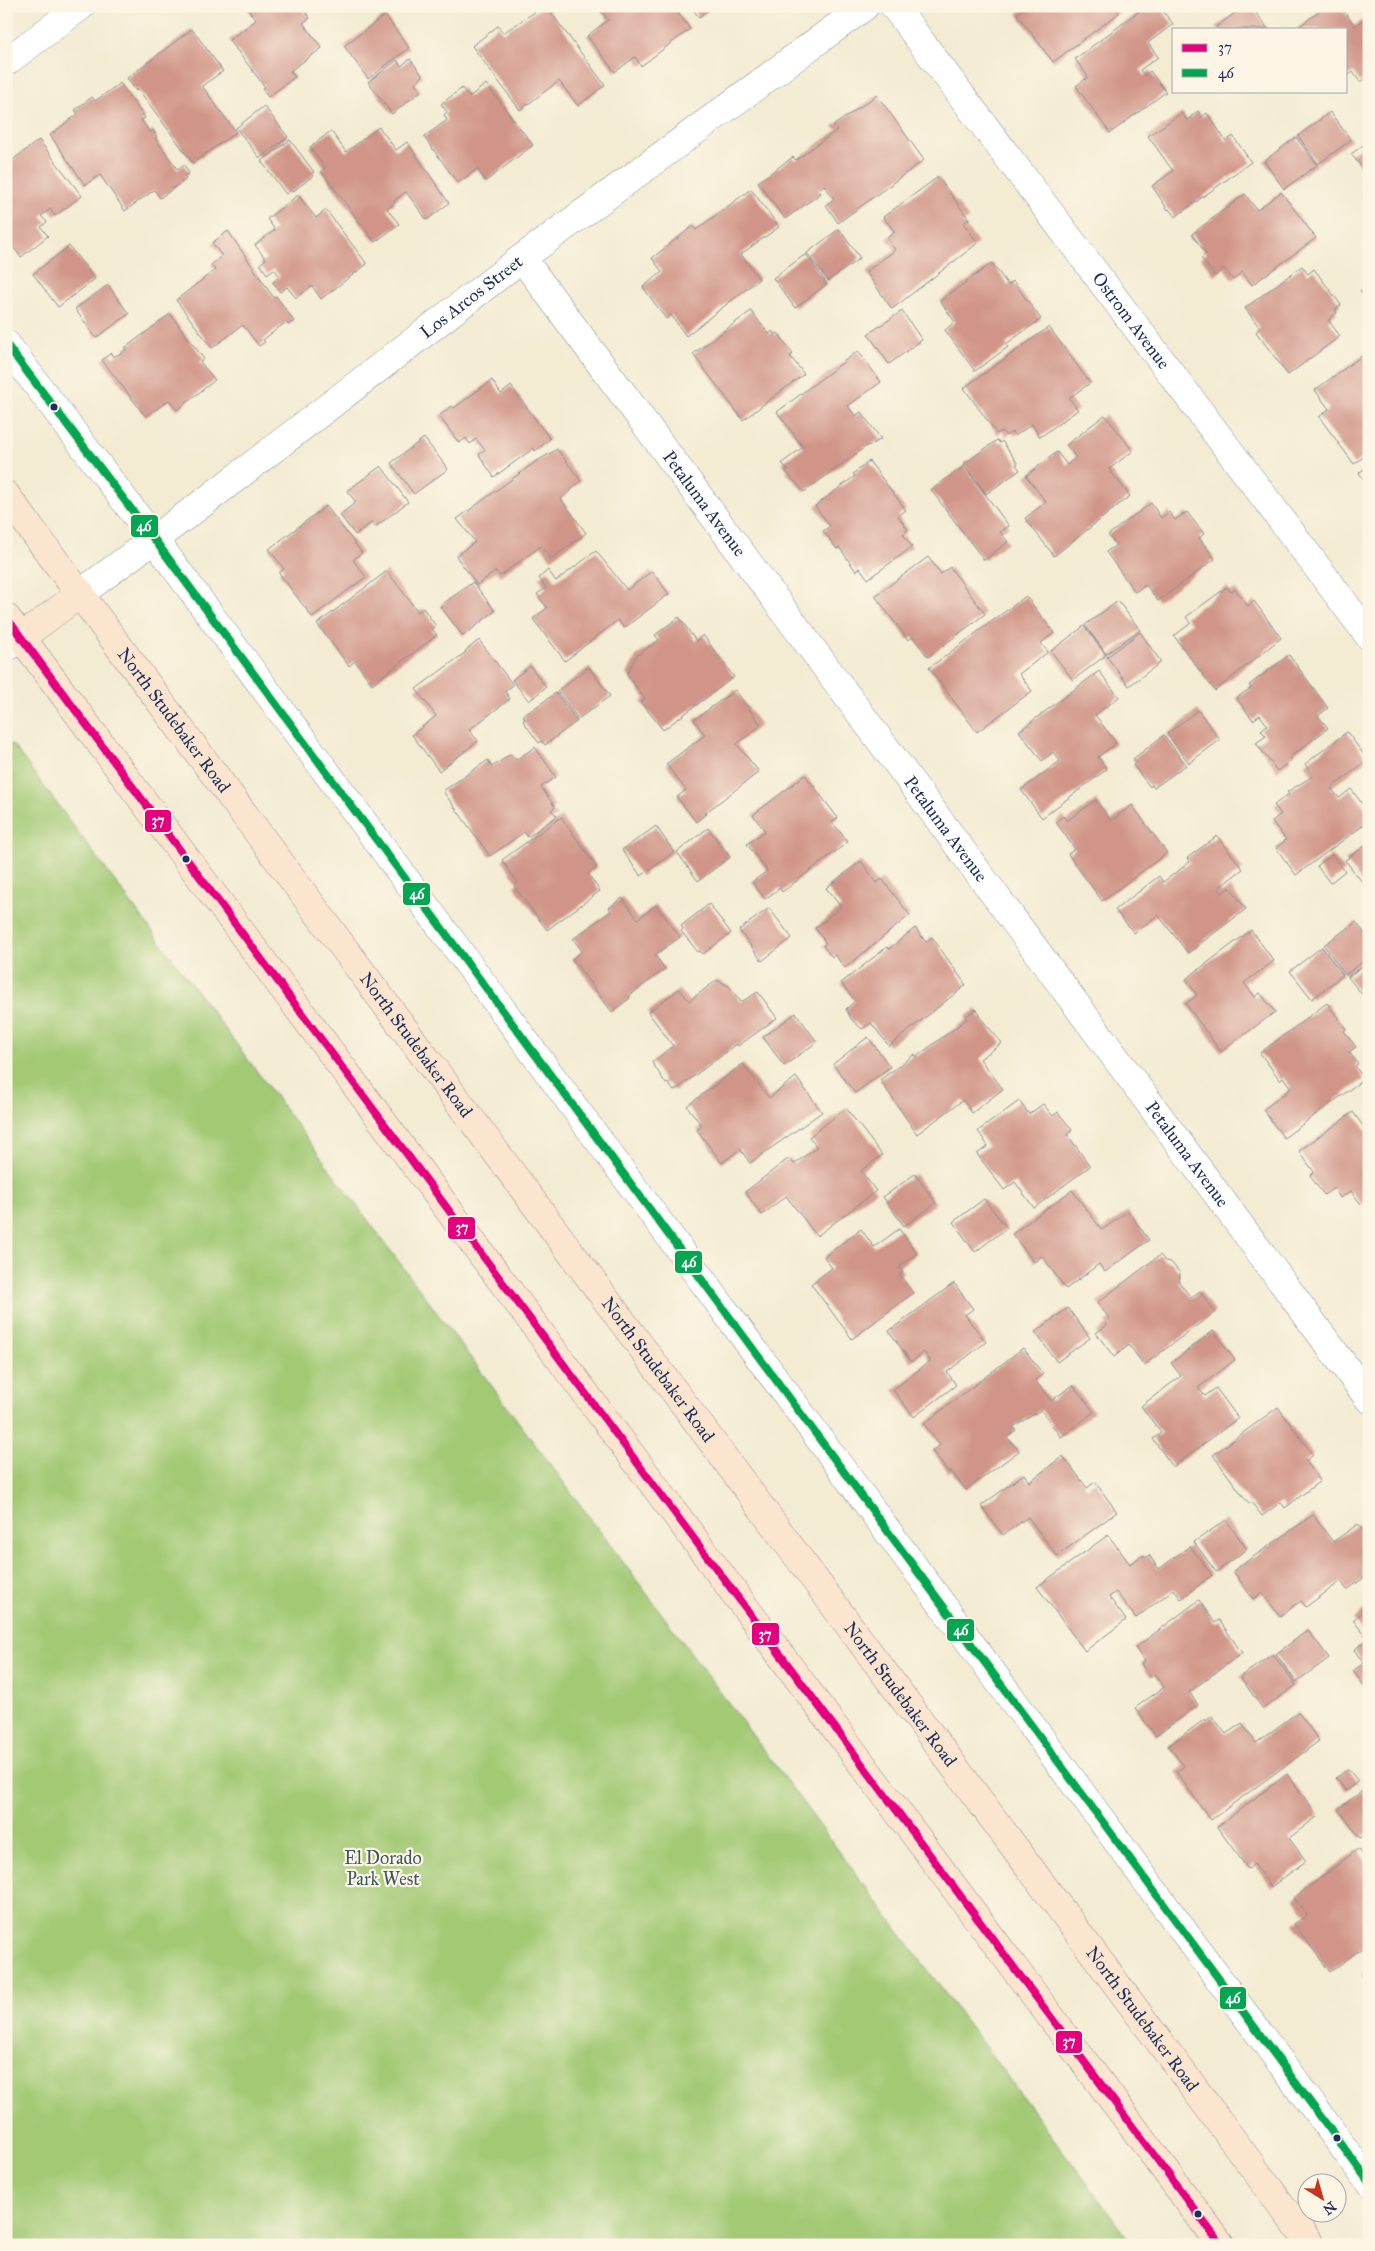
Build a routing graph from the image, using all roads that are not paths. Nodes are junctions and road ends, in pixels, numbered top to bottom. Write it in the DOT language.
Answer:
graph roads {
  1 [pos="80,6"];
  2 [pos="865,6"];
  3 [pos="894,6"];
  4 [pos="6,62"];
  5 [pos="522,258"];
  6 [pos="6,344"];
  7 [pos="6,495"];
  8 [pos="154,539"];
  9 [pos="81,593"];
  10 [pos="11,634"];
  11 [pos="1369,636"];
  12 [pos="1369,1399"];
  13 [pos="1369,2182"];
  14 [pos="1221,2245"];
  15 [pos="1311,2245"];
  1 -- 4 [label="street"];
  2 -- 5 [label="street, Los Arcos Street"];
  3 -- 11 [label="street, Ostrom Avenue"];
  5 -- 8 [label="street, Los Arcos Street"];
  5 -- 12 [label="street, Petaluma Avenue"];
  6 -- 8 [label="street"];
  7 -- 9 [label="main road, North Studebaker Road"];
  8 -- 9 [label="street, Los Arcos Street"];
  8 -- 13 [label="street"];
  9 -- 10 [label="main road"];
  9 -- 15 [label="main road, North Studebaker Road"];
  10 -- 14 [label="main road"];
}
